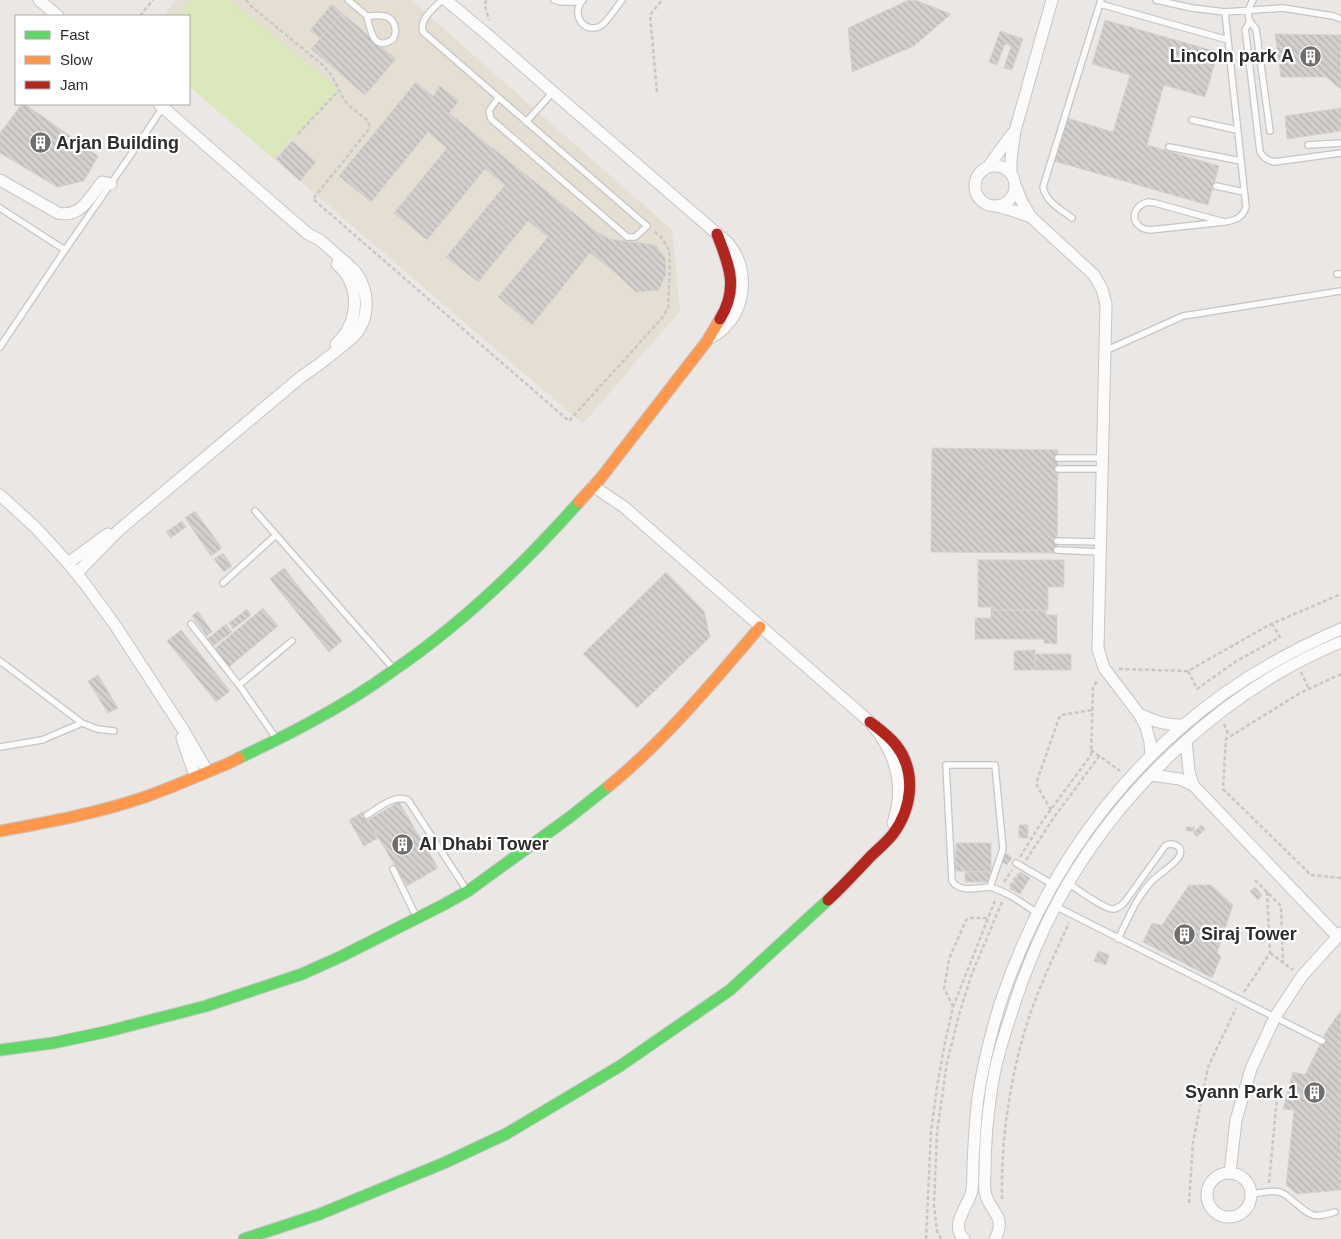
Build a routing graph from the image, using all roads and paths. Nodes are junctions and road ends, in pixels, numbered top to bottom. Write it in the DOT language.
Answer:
graph roads {
  1 [pos="39,0"];
  2 [pos="153,0"];
  3 [pos="246,0"];
  4 [pos="348,0"];
  5 [pos="444,0"];
  6 [pos="554,0"];
  7 [pos="622,0"];
  8 [pos="662,0"];
  9 [pos="1052,0"];
  10 [pos="1156,0"];
  11 [pos="1253,0"];
  12 [pos="582,1"];
  13 [pos="1101,2"];
  14 [pos="1249,10"];
  15 [pos="1225,12"];
  16 [pos="57,15"];
  17 [pos="141,15"];
  18 [pos="367,16"];
  19 [pos="1341,20"];
  20 [pos="1250,21"];
  21 [pos="1228,40"];
  22 [pos="339,90"];
  23 [pos="553,92"];
  24 [pos="657,92"];
  25 [pos="498,98"];
  26 [pos="161,105"];
  27 [pos="1192,120"];
  28 [pos="526,122"];
  29 [pos="1238,130"];
  30 [pos="1015,131"];
  31 [pos="1270,131"];
  32 [pos="298,134"];
  33 [pos="1341,143"];
  34 [pos="1308,145"];
  35 [pos="1169,148"];
  36 [pos="1341,152"];
  37 [pos="1241,161"];
  38 [pos="988,167"];
  39 [pos="1011,173"];
  40 [pos="0,180"];
  41 [pos="111,184"];
  42 [pos="1216,186"];
  43 [pos="1016,187"];
  44 [pos="1244,192"];
  45 [pos="996,206"];
  46 [pos="0,208"];
  47 [pos="1031,217"];
  48 [pos="1072,218"];
  49 [pos="1224,222"];
  50 [pos="647,226"];
  51 [pos="65,250"];
  52 [pos="1341,291"];
  53 [pos="0,347"];
  54 [pos="1105,351"];
  55 [pos="1058,458"];
  56 [pos="1102,463"];
  57 [pos="1058,469"];
  58 [pos="597,483"];
  59 [pos="0,495"];
  60 [pos="255,511"];
  61 [pos="119,530"];
  62 [pos="276,535"];
  63 [pos="1057,541"];
  64 [pos="1100,547"];
  65 [pos="1057,550"];
  66 [pos="68,563"];
  67 [pos="77,574"];
  68 [pos="223,583"];
  69 [pos="191,624"];
  70 [pos="1272,624"];
  71 [pos="760,627"];
  72 [pos="1341,629"];
  73 [pos="292,641"];
  74 [pos="1341,642"];
  75 [pos="0,661"];
  76 [pos="1297,663"];
  77 [pos="395,670"];
  78 [pos="1188,671"];
  79 [pos="1341,674"];
  80 [pos="239,685"];
  81 [pos="1309,689"];
  82 [pos="1092,710"];
  83 [pos="1139,714"];
  84 [pos="82,723"];
  85 [pos="1184,725"];
  86 [pos="180,726"];
  87 [pos="114,731"];
  88 [pos="277,739"];
  89 [pos="1186,741"];
  90 [pos="0,747"];
  91 [pos="1091,750"];
  92 [pos="1100,756"];
  93 [pos="1151,756"];
  94 [pos="206,771"];
  95 [pos="1151,775"];
  96 [pos="195,776"];
  97 [pos="1130,778"];
  98 [pos="1193,785"];
  99 [pos="1050,810"];
  100 [pos="367,815"];
  101 [pos="0,831"];
  102 [pos="1019,865"];
  103 [pos="393,869"];
  104 [pos="1341,878"];
  105 [pos="1255,880"];
  106 [pos="1068,883"];
  107 [pos="1052,884"];
  108 [pos="990,887"];
  109 [pos="468,891"];
  110 [pos="1267,891"];
  111 [pos="1006,894"];
  112 [pos="1055,906"];
  113 [pos="1037,913"];
  114 [pos="1072,915"];
  115 [pos="417,918"];
  116 [pos="988,918"];
  117 [pos="1339,934"];
  118 [pos="1118,939"];
  119 [pos="1270,953"];
  120 [pos="1283,962"];
  121 [pos="1302,976"];
  122 [pos="1239,1000"];
  123 [pos="953,1007"];
  124 [pos="1275,1017"];
  125 [pos="1322,1041"];
  126 [pos="0,1050"];
  127 [pos="1277,1098"];
  128 [pos="1230,1173"];
  129 [pos="1268,1192"];
  130 [pos="1252,1194"];
  131 [pos="1002,1202"];
  132 [pos="1189,1202"];
  133 [pos="1336,1212"];
  134 [pos="244,1239"];
  135 [pos="941,1239"];
  136 [pos="964,1239"];
  137 [pos="995,1239"];
  1 -- 16 [label="street"];
  2 -- 17 [label="path"];
  3 -- 22 [label="path"];
  4 -- 18 [label="lane"];
  5 -- 23 [label="street"];
  5 -- 25 [label="lane"];
  6 -- 12 [label="lane"];
  7 -- 12 [label="lane"];
  8 -- 24 [label="path"];
  9 -- 30 [label="street"];
  10 -- 15 [label="lane"];
  11 -- 14 [label="lane"];
  13 -- 21 [label="lane"];
  13 -- 48 [label="lane"];
  14 -- 15 [label="lane"];
  14 -- 19 [label="lane"];
  14 -- 20 [label="lane"];
  15 -- 21 [label="lane"];
  18 -- 18 [label="lane"];
  20 -- 31 [label="lane"];
  20 -- 36 [label="lane"];
  21 -- 29 [label="lane"];
  22 -- 32 [label="path"];
  22 -- 50 [label="path"];
  23 -- 28 [label="lane"];
  23 -- 58 [label="street"];
  25 -- 28 [label="lane"];
  25 -- 50 [label="lane"];
  26 -- 41 [label="lane"];
  26 -- 61 [label="street"];
  27 -- 29 [label="lane"];
  28 -- 50 [label="lane"];
  29 -- 37 [label="lane"];
  30 -- 38 [label="street"];
  30 -- 39 [label="street"];
  33 -- 34 [label="lane"];
  35 -- 37 [label="lane"];
  37 -- 44 [label="lane"];
  38 -- 39 [label="street"];
  38 -- 45 [label="street"];
  39 -- 43 [label="street"];
  40 -- 41 [label="street"];
  41 -- 51 [label="lane"];
  42 -- 44 [label="lane"];
  43 -- 45 [label="street"];
  43 -- 47 [label="street"];
  44 -- 49 [label="lane"];
  45 -- 47 [label="street"];
  46 -- 51 [label="lane"];
  47 -- 54 [label="street"];
  49 -- 49 [label="lane"];
  51 -- 53 [label="lane"];
  52 -- 54 [label="lane"];
  54 -- 56 [label="street"];
  55 -- 56 [label="lane"];
  56 -- 57 [label="lane"];
  56 -- 64 [label="street"];
  58 -- 71 [label="street"];
  58 -- 77 [label="street"];
  59 -- 66 [label="street"];
  60 -- 62 [label="lane"];
  61 -- 66 [label="street"];
  61 -- 67 [label="street"];
  62 -- 68 [label="lane"];
  62 -- 77 [label="lane"];
  63 -- 64 [label="lane"];
  64 -- 65 [label="lane"];
  64 -- 83 [label="street"];
  66 -- 67 [label="street"];
  67 -- 86 [label="street"];
  69 -- 80 [label="lane"];
  70 -- 78 [label="path"];
  71 -- 109 [label="street"];
  71 -- 134 [label="street"];
  72 -- 85 [label="street"];
  73 -- 80 [label="lane"];
  74 -- 76 [label="street"];
  75 -- 84 [label="lane"];
  76 -- 81 [label="path"];
  76 -- 89 [label="street"];
  77 -- 88 [label="street"];
  79 -- 81 [label="path"];
  80 -- 88 [label="lane"];
  81 -- 104 [label="path"];
  82 -- 99 [label="path"];
  83 -- 85 [label="street"];
  83 -- 93 [label="street"];
  84 -- 87 [label="lane"];
  84 -- 90 [label="lane"];
  85 -- 93 [label="street"];
  86 -- 94 [label="street"];
  86 -- 96 [label="street"];
  88 -- 94 [label="street"];
  89 -- 95 [label="street"];
  89 -- 98 [label="street"];
  91 -- 92 [label="path"];
  92 -- 97 [label="path"];
  92 -- 102 [label="path"];
  93 -- 97 [label="street"];
  94 -- 96 [label="street"];
  95 -- 98 [label="street"];
  95 -- 106 [label="street"];
  96 -- 101 [label="street"];
  97 -- 107 [label="street"];
  98 -- 117 [label="street"];
  100 -- 109 [label="lane"];
  102 -- 107 [label="lane"];
  102 -- 111 [label="path"];
  103 -- 115 [label="lane"];
  105 -- 110 [label="path"];
  106 -- 112 [label="street"];
  106 -- 118 [label="lane"];
  107 -- 113 [label="street"];
  108 -- 108 [label="lane"];
  108 -- 111 [label="lane"];
  109 -- 115 [label="street"];
  110 -- 119 [label="path"];
  110 -- 120 [label="path"];
  111 -- 113 [label="lane"];
  111 -- 135 [label="path"];
  112 -- 114 [label="lane"];
  112 -- 137 [label="street"];
  113 -- 136 [label="street"];
  114 -- 118 [label="lane"];
  114 -- 131 [label="path"];
  115 -- 126 [label="street"];
  116 -- 123 [label="path"];
  117 -- 121 [label="street"];
  118 -- 122 [label="lane"];
  119 -- 120 [label="path"];
  119 -- 122 [label="path"];
  120 -- 121 [label="path"];
  121 -- 124 [label="street"];
  122 -- 124 [label="lane"];
  122 -- 132 [label="path"];
  124 -- 125 [label="lane"];
  124 -- 128 [label="street"];
  127 -- 129 [label="path"];
  128 -- 130 [label="street"];
  128 -- 130 [label="street"];
  129 -- 130 [label="lane"];
  129 -- 133 [label="lane"];
}
